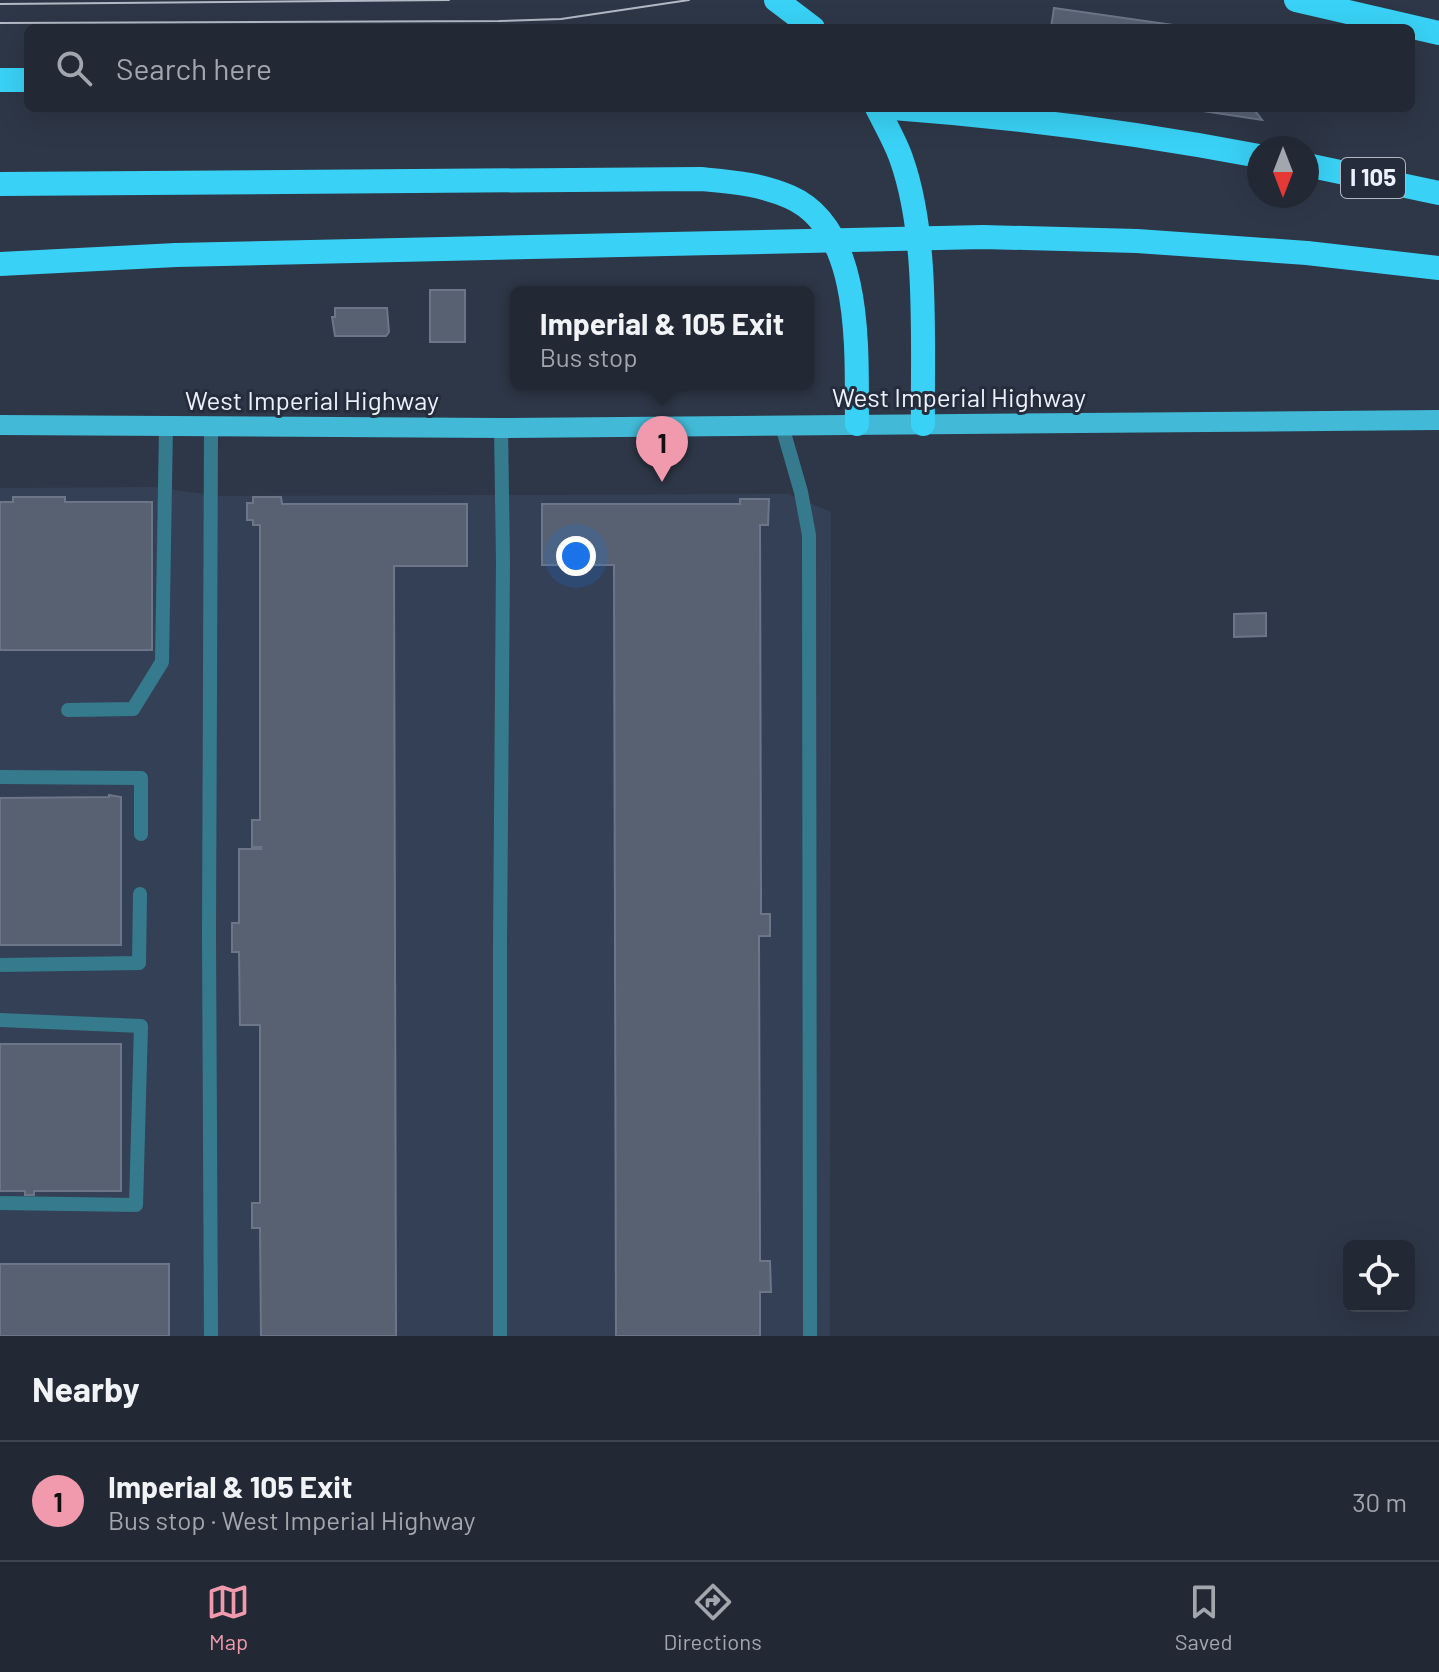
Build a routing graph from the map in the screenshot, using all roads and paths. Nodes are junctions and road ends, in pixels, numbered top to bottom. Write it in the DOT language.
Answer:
graph roads {
  1 [pos="776,0"];
  2 [pos="1296,0"];
  3 [pos="808,24"];
  4 [pos="1400,24"];
  5 [pos="1415,27"];
  6 [pos="1439,33"];
  7 [pos="0,80"];
  8 [pos="24,80"];
  9 [pos="879,112"];
  10 [pos="933,112"];
  11 [pos="1247,154"];
  12 [pos="1319,168"];
  13 [pos="0,184"];
  14 [pos="1439,193"];
  15 [pos="176,255"];
  16 [pos="0,257"];
  17 [pos="0,264"];
  18 [pos="1439,268"];
  19 [pos="1439,420"];
  20 [pos="857,424"];
  21 [pos="923,424"];
  22 [pos="0,425"];
  23 [pos="782,426"];
  24 [pos="166,427"];
  25 [pos="211,427"];
  26 [pos="501,428"];
  27 [pos="68,710"];
  28 [pos="0,777"];
  29 [pos="141,834"];
  30 [pos="140,894"];
  31 [pos="0,965"];
  32 [pos="0,1020"];
  33 [pos="0,1203"];
  34 [pos="211,1336"];
  35 [pos="500,1336"];
  36 [pos="810,1336"];
  1 -- 3 [label="highway"];
  2 -- 4 [label="highway"];
  5 -- 6 [label="highway"];
  7 -- 8 [label="highway"];
  9 -- 21 [label="highway"];
  10 -- 11 [label="highway"];
  12 -- 14 [label="highway, I 105"];
  13 -- 20 [label="highway"];
  15 -- 16 [label="highway"];
  15 -- 17 [label="highway"];
  15 -- 18 [label="highway, bridge"];
  19 -- 21 [label="main road, West Imperial Highway"];
  20 -- 21 [label="main road, West Imperial Highway"];
  20 -- 23 [label="main road, West Imperial Highway"];
  22 -- 24 [label="main road, West Imperial Highway"];
  23 -- 26 [label="main road, West Imperial Highway"];
  23 -- 36 [label="lane"];
  24 -- 25 [label="main road, West Imperial Highway"];
  24 -- 27 [label="lane"];
  25 -- 26 [label="main road, West Imperial Highway"];
  25 -- 34 [label="lane"];
  26 -- 35 [label="lane"];
  28 -- 29 [label="lane"];
  30 -- 31 [label="lane"];
  32 -- 33 [label="lane"];
}
